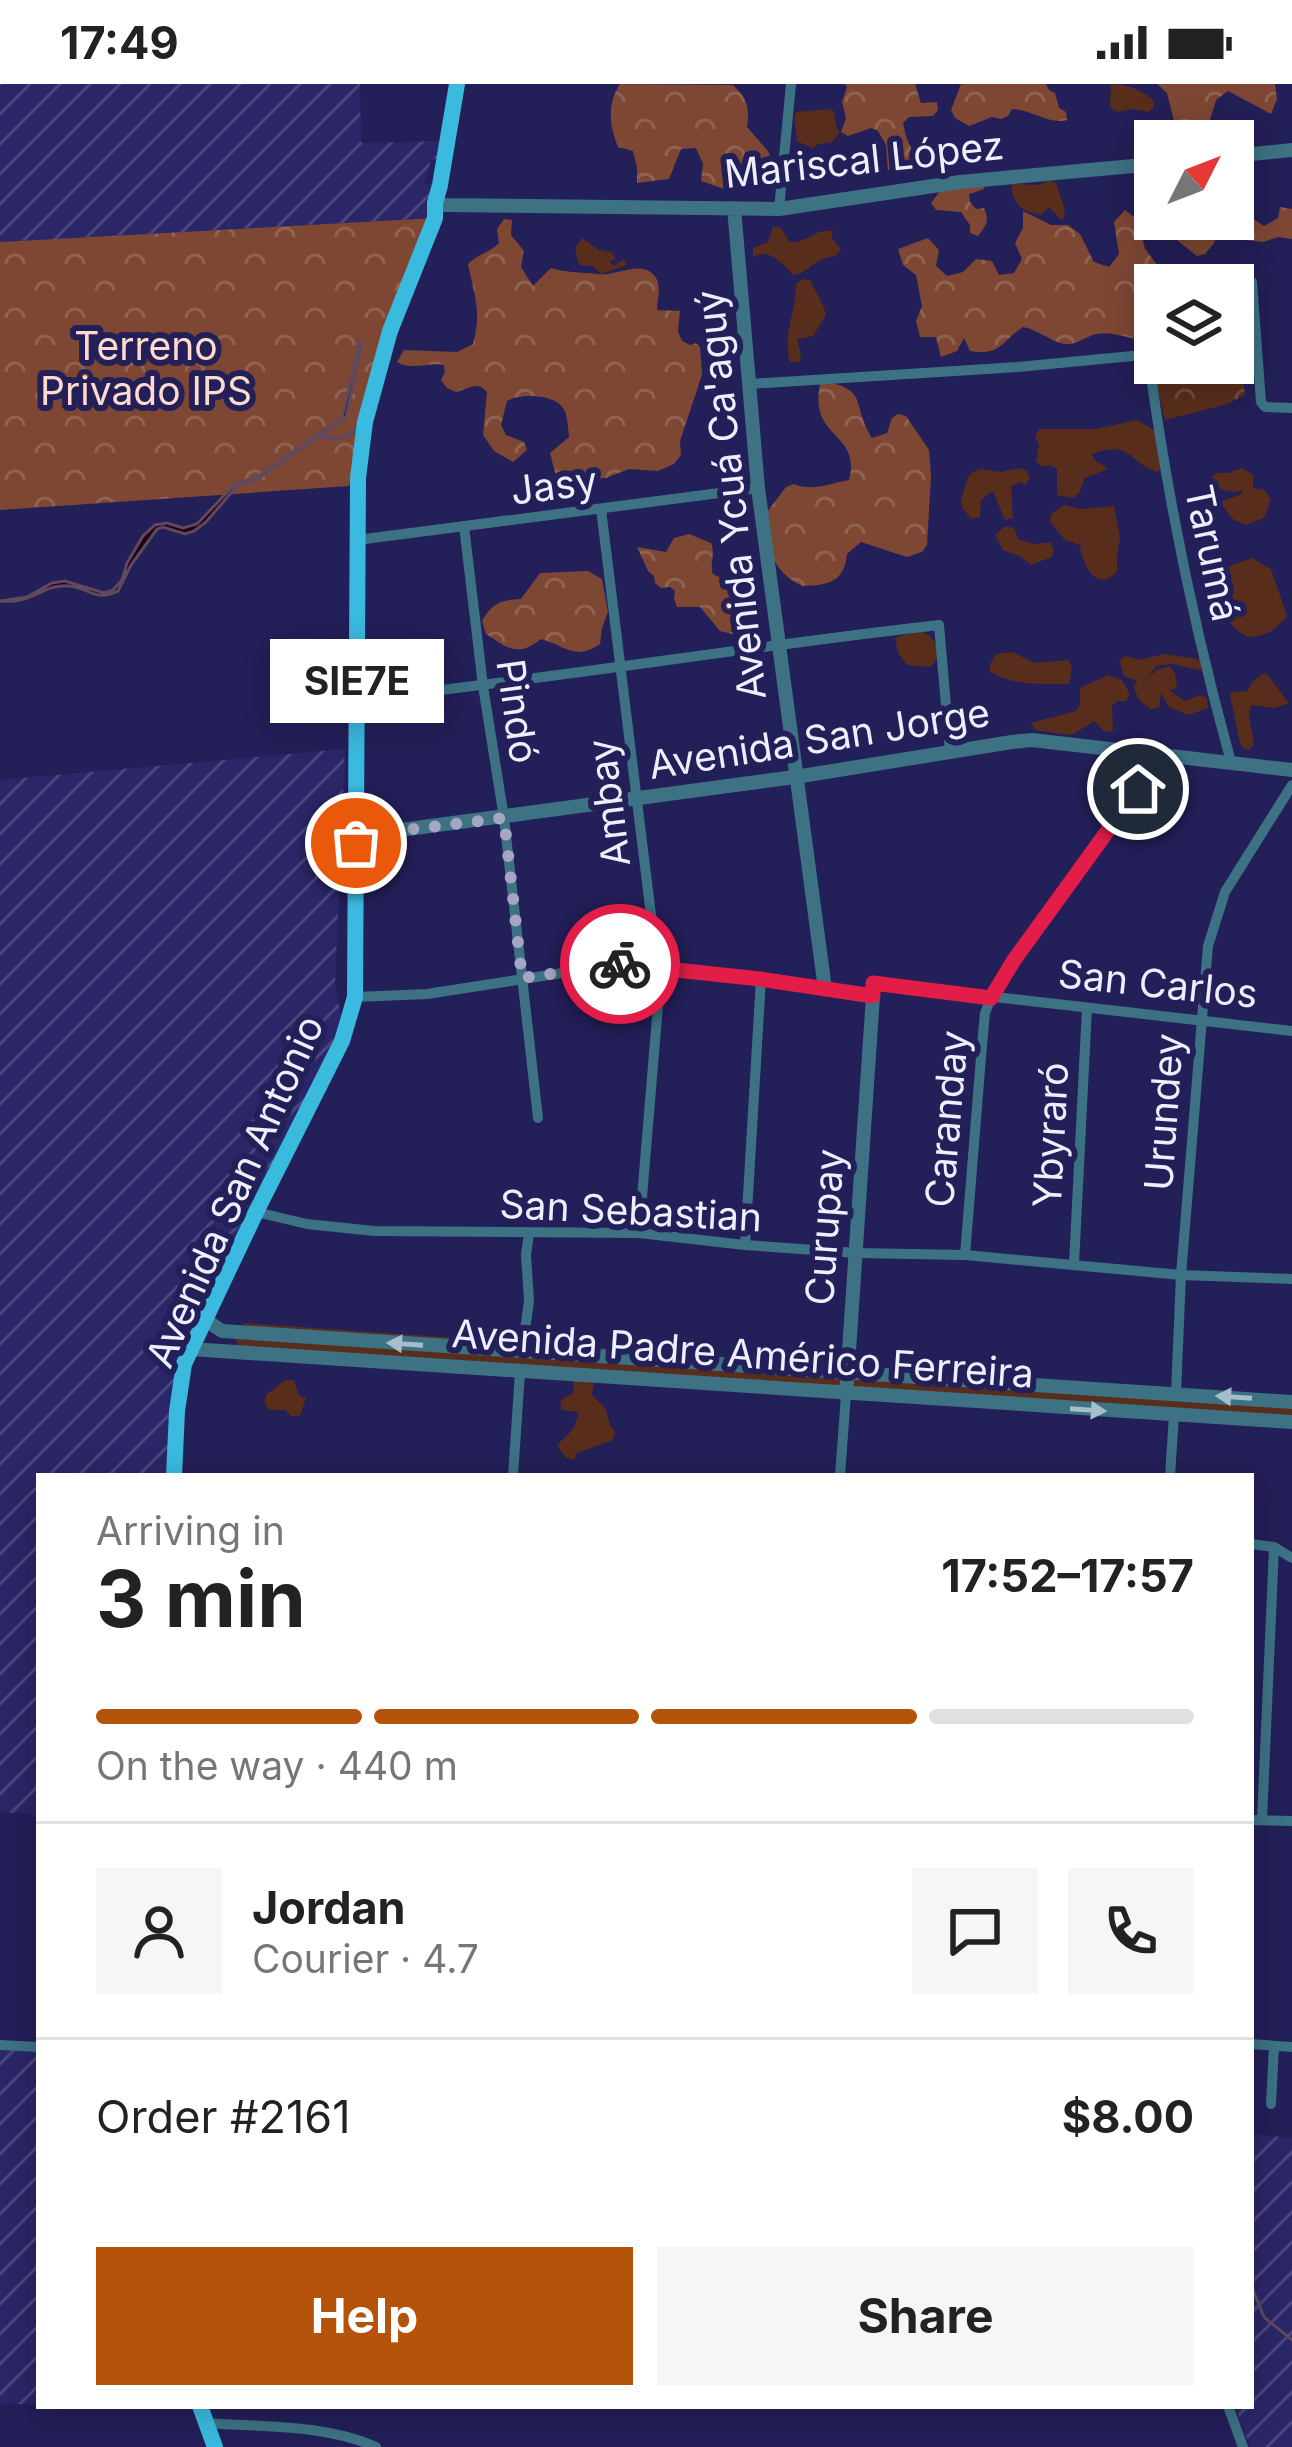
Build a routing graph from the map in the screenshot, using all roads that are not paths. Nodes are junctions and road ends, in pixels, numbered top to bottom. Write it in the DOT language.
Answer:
graph roads {
  1 [pos="457,84"];
  2 [pos="467,84"];
  3 [pos="791,84"];
  4 [pos="1292,151"];
  5 [pos="1254,154"];
  6 [pos="1134,166"];
  7 [pos="734,208"];
  8 [pos="779,208"];
  9 [pos="438,209"];
  10 [pos="1254,326"];
  11 [pos="1255,348"];
  12 [pos="1134,356"];
  13 [pos="750,384"];
  14 [pos="1155,384"];
  15 [pos="1292,408"];
  16 [pos="758,488"];
  17 [pos="601,509"];
  18 [pos="464,526"];
  19 [pos="356,540"];
  20 [pos="777,644"];
  21 [pos="621,666"];
  22 [pos="483,686"];
  23 [pos="356,700"];
  24 [pos="950,752"];
  25 [pos="1161,755"];
  26 [pos="1231,762"];
  27 [pos="1292,770"];
  28 [pos="795,777"];
  29 [pos="1292,785"];
  30 [pos="637,799"];
  31 [pos="504,818"];
  32 [pos="356,836"];
  33 [pos="661,969"];
  34 [pos="522,978"];
  35 [pos="760,979"];
  36 [pos="825,988"];
  37 [pos="873,989"];
  38 [pos="355,997"];
  39 [pos="991,998"];
  40 [pos="1087,1009"];
  41 [pos="1200,1023"];
  42 [pos="1292,1031"];
  43 [pos="538,1118"];
  44 [pos="256,1212"];
  45 [pos="529,1233"];
  46 [pos="639,1233"];
  47 [pos="745,1245"];
  48 [pos="857,1252"];
  49 [pos="965,1255"];
  50 [pos="1074,1264"];
  51 [pos="1180,1275"];
  52 [pos="1292,1279"];
  53 [pos="204,1318"];
  54 [pos="222,1331"];
  55 [pos="190,1349"];
  56 [pos="218,1349"];
  57 [pos="522,1352"];
  58 [pos="520,1372"];
  59 [pos="847,1372"];
  60 [pos="1176,1394"];
  61 [pos="846,1395"];
  62 [pos="1292,1402"];
  63 [pos="1174,1415"];
  64 [pos="1292,1423"];
  65 [pos="174,1473"];
  66 [pos="513,1473"];
  67 [pos="840,1473"];
  68 [pos="1170,1473"];
  69 [pos="1254,1544"];
  70 [pos="1274,1547"];
  71 [pos="1292,1558"];
  72 [pos="1257,1820"];
  73 [pos="1292,1821"];
  74 [pos="1254,2044"];
  75 [pos="0,2045"];
  76 [pos="1274,2046"];
  77 [pos="36,2047"];
  78 [pos="1292,2048"];
  79 [pos="1271,2104"];
  80 [pos="1229,2409"];
  81 [pos="203,2415"];
  82 [pos="215,2447"];
  83 [pos="376,2447"];
  84 [pos="1243,2447"];
  1 -- 9 [label="main road, Avenida San Antonio"];
  2 -- 9 [label="main road, Avenida San Antonio"];
  3 -- 8 [label="street"];
  4 -- 5 [label="street"];
  6 -- 8 [label="street, Mariscal López"];
  7 -- 8 [label="street, Mariscal López"];
  7 -- 9 [label="street, Mariscal López"];
  7 -- 13 [label="street, Avenida Ycuá Ca'aguý"];
  9 -- 19 [label="main road, Avenida San Antonio"];
  10 -- 11 [label="street"];
  11 -- 15 [label="street"];
  12 -- 13 [label="street"];
  13 -- 16 [label="street, Avenida Ycuá Ca'aguý"];
  14 -- 26 [label="street, Tarumá"];
  16 -- 17 [label="street, Jasy"];
  16 -- 20 [label="street, Avenida Ycuá Ca'aguý"];
  17 -- 18 [label="street, Jasy"];
  17 -- 21 [label="street, Ambay"];
  18 -- 19 [label="street, Jasy"];
  18 -- 22 [label="street, Pindó"];
  19 -- 23 [label="main road, Avenida San Antonio"];
  20 -- 21 [label="street"];
  20 -- 24 [label="street"];
  20 -- 28 [label="street, Avenida Ycuá Ca'aguý"];
  21 -- 22 [label="street"];
  21 -- 30 [label="street, Ambay"];
  22 -- 23 [label="street"];
  22 -- 31 [label="street, Pindó"];
  23 -- 32 [label="main road, Avenida San Antonio"];
  24 -- 25 [label="street, Avenida San Jorge"];
  24 -- 28 [label="street, Avenida San Jorge"];
  25 -- 26 [label="street, Avenida San Jorge"];
  25 -- 39 [label="street, Caranday"];
  26 -- 27 [label="street, Avenida San Jorge"];
  28 -- 30 [label="street, Avenida San Jorge"];
  28 -- 36 [label="street, Avenida Ycuá Ca'aguý"];
  29 -- 41 [label="street, Urundey"];
  30 -- 31 [label="street, Avenida San Jorge"];
  30 -- 33 [label="street, Ambay"];
  31 -- 32 [label="street, Avenida San Jorge"];
  31 -- 34 [label="street, Pindó"];
  32 -- 38 [label="main road, Avenida San Antonio"];
  33 -- 34 [label="street, San Carlos"];
  33 -- 35 [label="street, San Carlos"];
  33 -- 46 [label="street, Ambay"];
  34 -- 38 [label="street, San Carlos"];
  34 -- 43 [label="street, Pindó"];
  35 -- 36 [label="street, San Carlos"];
  35 -- 47 [label="street"];
  36 -- 37 [label="street, San Carlos"];
  37 -- 39 [label="street, San Carlos"];
  37 -- 48 [label="street, Curupay"];
  38 -- 44 [label="main road, Avenida San Antonio"];
  39 -- 40 [label="street, San Carlos"];
  39 -- 49 [label="street, Caranday"];
  40 -- 41 [label="street, San Carlos"];
  40 -- 50 [label="street, Ybyraró"];
  41 -- 42 [label="street, San Carlos"];
  41 -- 51 [label="street, Urundey"];
  44 -- 45 [label="street, San Sebastian"];
  44 -- 53 [label="main road, Avenida San Antonio"];
  45 -- 46 [label="street, San Sebastian"];
  45 -- 57 [label="street"];
  46 -- 47 [label="street, San Sebastian"];
  47 -- 48 [label="street, San Sebastian"];
  48 -- 49 [label="street, San Sebastian"];
  48 -- 59 [label="street, Curupay"];
  49 -- 50 [label="street, San Sebastian"];
  50 -- 51 [label="street, San Sebastian"];
  51 -- 52 [label="street, San Sebastian"];
  51 -- 60 [label="street, Urundey"];
  53 -- 54 [label="street"];
  53 -- 55 [label="main road, Avenida San Antonio"];
  54 -- 56 [label="street"];
  57 -- 54 [label="street, Avenida Padre Américo Ferreira, one-way"];
  55 -- 56 [label="street, Avenida Padre Américo Ferreira"];
  55 -- 65 [label="main road, Avenida San Antonio"];
  56 -- 58 [label="street, Avenida Padre Américo Ferreira"];
  57 -- 59 [label="street, Avenida Padre Américo Ferreira"];
  58 -- 61 [label="street, Avenida Padre Américo Ferreira"];
  58 -- 66 [label="street"];
  59 -- 60 [label="street, Avenida Padre Américo Ferreira"];
  59 -- 61 [label="street, Curupay"];
  62 -- 60 [label="street, Avenida Padre Américo Ferreira, one-way"];
  61 -- 63 [label="street, Avenida Padre Américo Ferreira, one-way"];
  61 -- 67 [label="street, Curupay"];
  63 -- 64 [label="street, Avenida Padre Américo Ferreira"];
  63 -- 68 [label="street"];
  69 -- 70 [label="street"];
  70 -- 71 [label="street"];
  70 -- 72 [label="street"];
  72 -- 73 [label="street"];
  74 -- 76 [label="street"];
  75 -- 77 [label="street"];
  76 -- 78 [label="street"];
  76 -- 79 [label="street"];
  80 -- 84 [label="street"];
  81 -- 82 [label="main road"];
  81 -- 83 [label="street"];
}
